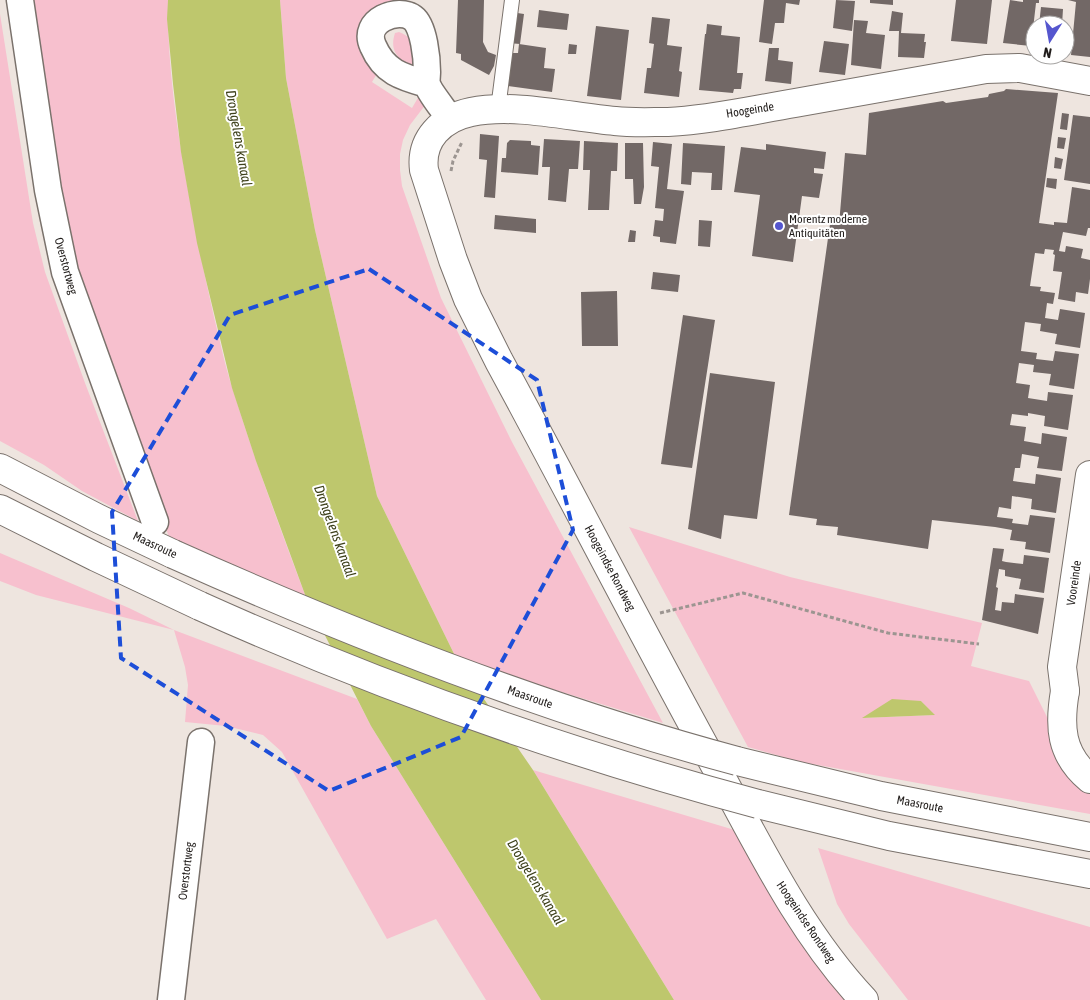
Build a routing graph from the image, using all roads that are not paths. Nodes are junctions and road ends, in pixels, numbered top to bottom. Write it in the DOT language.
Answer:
graph roads {
  1 [pos="20,0"];
  2 [pos="512,0"];
  3 [pos="1090,80"];
  4 [pos="427,84"];
  5 [pos="498,109"];
  6 [pos="456,130"];
  7 [pos="0,468"];
  8 [pos="1090,475"];
  9 [pos="0,509"];
  10 [pos="155,522"];
  11 [pos="201,742"];
  12 [pos="1090,779"];
  13 [pos="1090,837"];
  14 [pos="1090,874"];
  15 [pos="171,1000"];
  16 [pos="864,1000"];
  1 -- 10 [label="street, Overstortweg"];
  2 -- 5 [label="lane"];
  3 -- 5 [label="main road, Hoogeinde"];
  4 -- 6 [label="street"];
  5 -- 6 [label="main road, Hoogeinde"];
  6 -- 16 [label="main road, Hoogeindse Rondweg"];
  7 -- 13 [label="main road, Maasroute, bridge"];
  8 -- 12 [label="main road, Vooreinde"];
  9 -- 14 [label="main road, bridge"];
  11 -- 15 [label="street, Overstortweg"];
}
